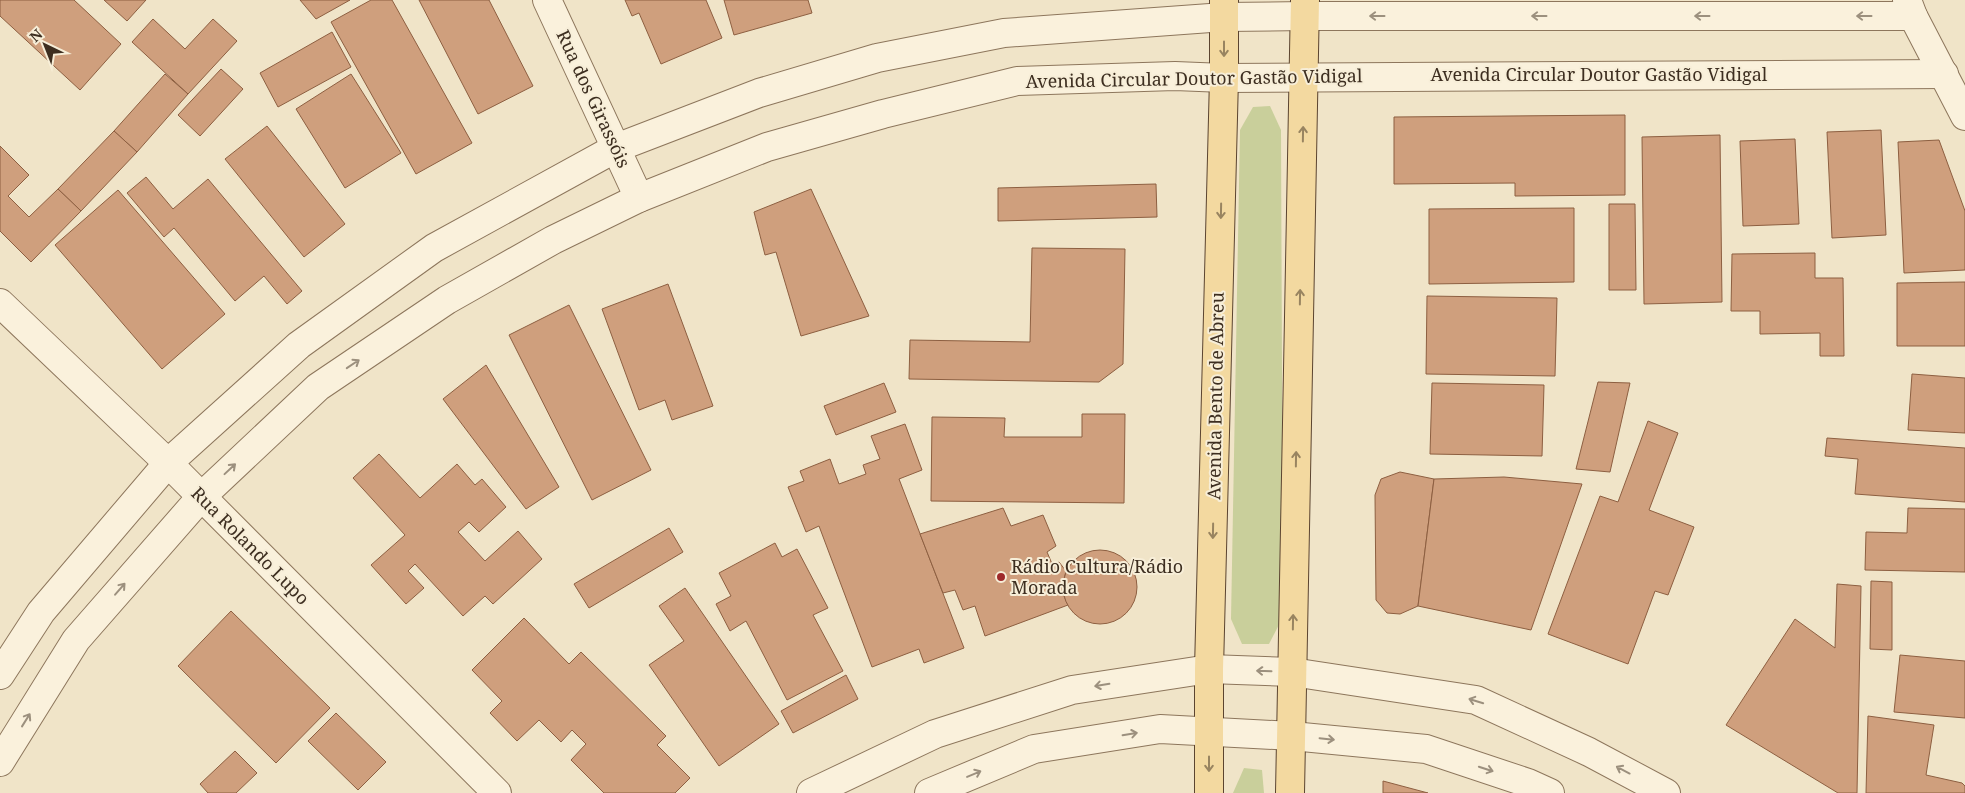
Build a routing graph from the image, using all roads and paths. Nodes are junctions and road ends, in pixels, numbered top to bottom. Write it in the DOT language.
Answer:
graph roads {
  1 [pos="547,0"];
  2 [pos="1305,8"];
  3 [pos="1910,8"];
  4 [pos="1224,9"];
  5 [pos="1944,74"];
  6 [pos="1304,77"];
  7 [pos="1224,78"];
  8 [pos="1965,116"];
  9 [pos="616,148"];
  10 [pos="639,198"];
  11 [pos="0,303"];
  12 [pos="168,464"];
  13 [pos="201,497"];
  14 [pos="1209,669"];
  15 [pos="1292,672"];
  16 [pos="0,675"];
  17 [pos="1210,732"];
  18 [pos="1292,736"];
  19 [pos="0,762"];
  20 [pos="497,793"];
  21 [pos="811,793"];
  22 [pos="929,793"];
  23 [pos="1209,793"];
  24 [pos="1290,793"];
  25 [pos="1550,793"];
  26 [pos="1666,793"];
  1 -- 9 [label="street, Rua dos Girassóis"];
  3 -- 2 [label="street, one-way"];
  2 -- 4 [label="street"];
  2 -- 6 [label="main road"];
  3 -- 5 [label="street"];
  4 -- 7 [label="main road, Avenida Bento de Abreu, one-way"];
  4 -- 9 [label="street"];
  5 -- 6 [label="street, Avenida Circular Doutor Gastão Vidigal"];
  5 -- 8 [label="street"];
  6 -- 7 [label="street, Avenida Circular Doutor Gastão Vidigal"];
  15 -- 6 [label="main road, one-way"];
  7 -- 10 [label="street, Avenida Circular Doutor Gastão Vidigal"];
  7 -- 14 [label="main road, Avenida Bento de Abreu, one-way"];
  9 -- 10 [label="street, Rua dos Girassóis"];
  9 -- 12 [label="street"];
  13 -- 10 [label="street, Avenida Circular Doutor Gastão Vidigal, one-way"];
  11 -- 12 [label="street, Rua Rolando Lupo"];
  12 -- 13 [label="street, Rua Rolando Lupo"];
  12 -- 16 [label="street"];
  19 -- 13 [label="street, Avenida Circular Doutor Gastão Vidigal, one-way"];
  13 -- 20 [label="street, Rua Rolando Lupo"];
  15 -- 14 [label="street, one-way"];
  14 -- 17 [label="main road, Avenida Bento de Abreu"];
  14 -- 21 [label="street, one-way"];
  15 -- 18 [label="main road"];
  26 -- 15 [label="street, one-way"];
  17 -- 18 [label="street"];
  22 -- 17 [label="street, one-way"];
  17 -- 23 [label="main road, Avenida Bento de Abreu, one-way"];
  18 -- 24 [label="main road"];
  18 -- 25 [label="street, one-way"];
}
